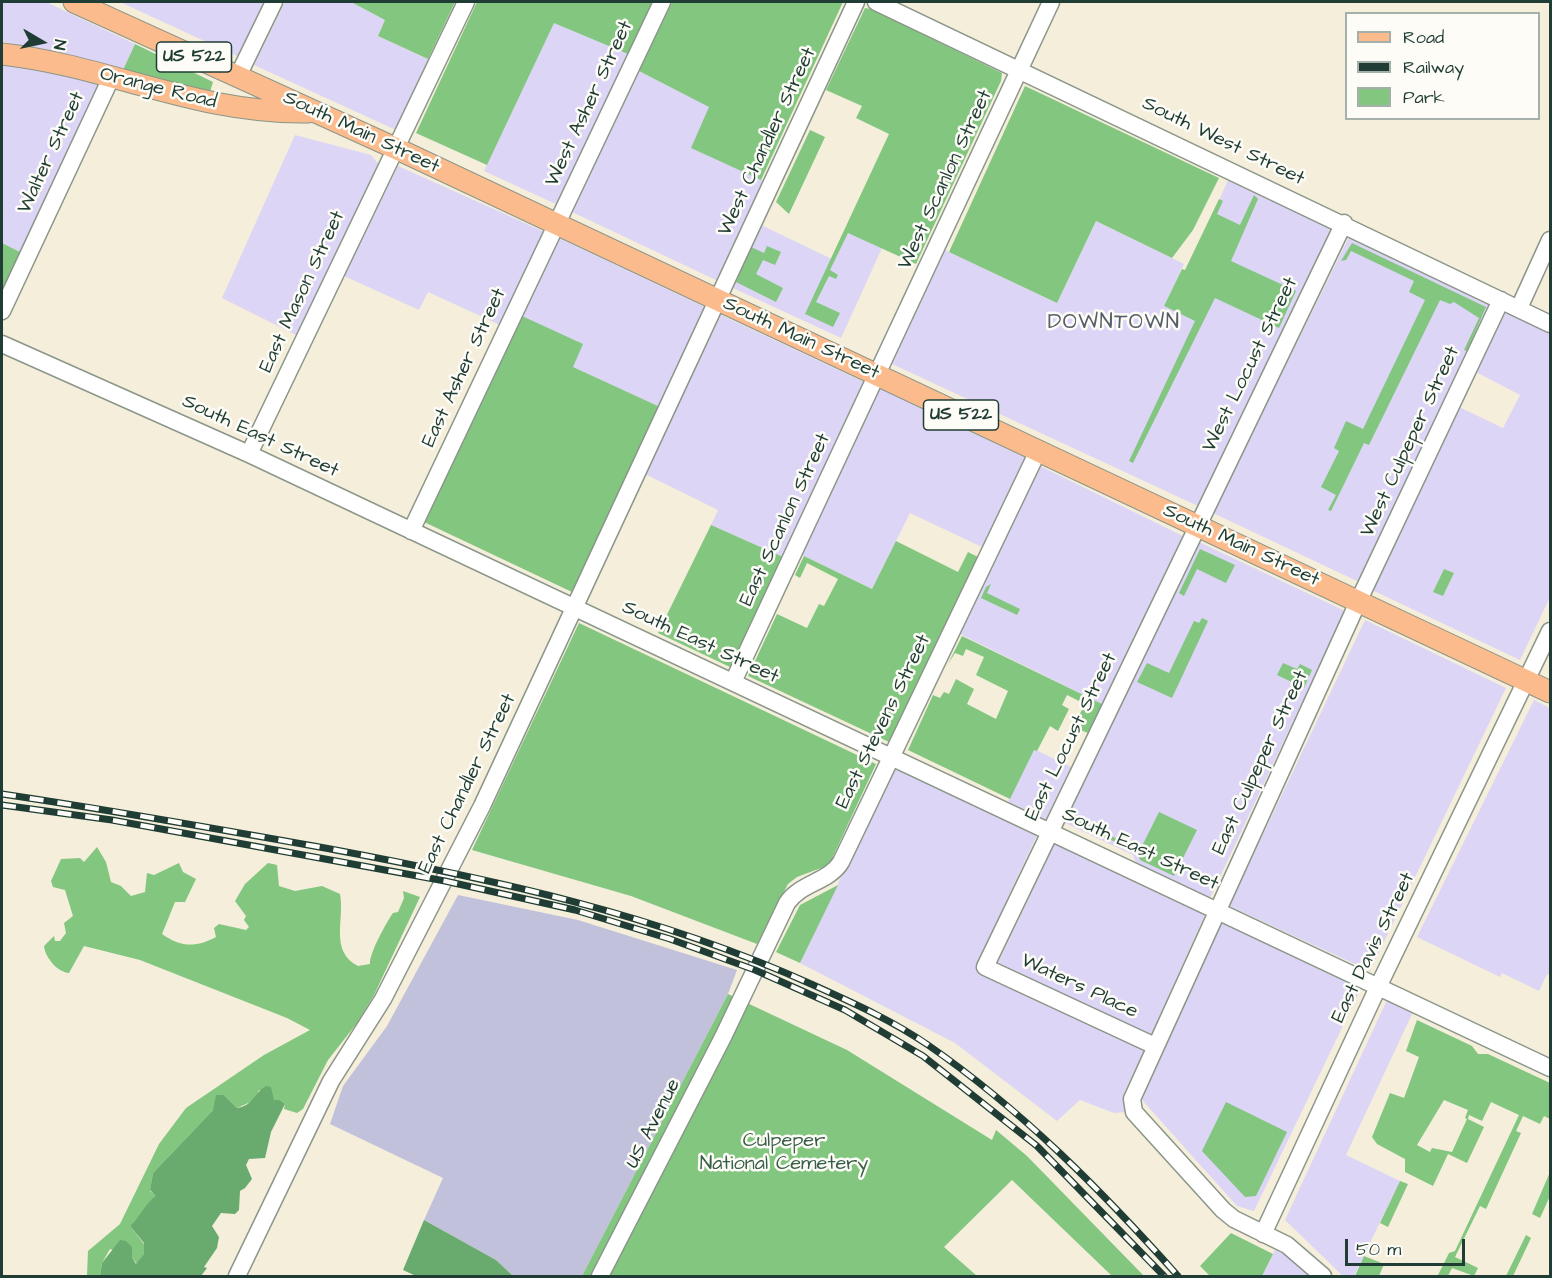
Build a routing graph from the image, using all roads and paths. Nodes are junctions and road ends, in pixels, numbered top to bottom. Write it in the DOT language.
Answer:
graph roads {
  1 [pos="78,2"];
  2 [pos="274,2"];
  3 [pos="466,2"];
  4 [pos="662,2"];
  5 [pos="856,2"];
  6 [pos="876,2"];
  7 [pos="1052,2"];
  8 [pos="2,54"];
  9 [pos="1020,69"];
  10 [pos="238,76"];
  11 [pos="111,78"];
  12 [pos="315,112"];
  13 [pos="396,149"];
  14 [pos="1344,223"];
  15 [pos="556,224"];
  16 [pos="1551,240"];
  17 [pos="718,300"];
  18 [pos="1501,300"];
  19 [pos="1519,308"];
  20 [pos="2,311"];
  21 [pos="1551,324"];
  22 [pos="2,344"];
  23 [pos="878,375"];
  24 [pos="1038,451"];
  25 [pos="249,454"];
  26 [pos="1197,526"];
  27 [pos="411,531"];
  28 [pos="1358,602"];
  29 [pos="574,608"];
  30 [pos="1551,631"];
  31 [pos="1527,681"];
  32 [pos="733,682"];
  33 [pos="1551,692"];
  34 [pos="891,756"];
  35 [pos="1050,831"];
  36 [pos="1216,909"];
  37 [pos="985,967"];
  38 [pos="1379,985"];
  39 [pos="745,990"];
  40 [pos="1155,1046"];
  41 [pos="1550,1065"];
  42 [pos="1263,1234"];
  43 [pos="237,1276"];
  44 [pos="600,1276"];
  45 [pos="1323,1276"];
  1 -- 10 [label="main road, South Main Street / US 522"];
  2 -- 10 [label="street"];
  3 -- 13 [label="street, East Mason Street"];
  4 -- 15 [label="street, West Asher Street"];
  5 -- 17 [label="street, West Chandler Street"];
  6 -- 9 [label="street, South West Street"];
  7 -- 9 [label="street, West Scanlon Street"];
  8 -- 11 [label="main road, Orange Road"];
  9 -- 14 [label="street, South West Street"];
  9 -- 23 [label="street, West Scanlon Street"];
  10 -- 12 [label="main road, South Main Street / US 522"];
  11 -- 12 [label="main road, Orange Road"];
  11 -- 20 [label="street, Walter Street"];
  12 -- 13 [label="main road, South Main Street / US 522"];
  13 -- 15 [label="main road, South Main Street / US 522"];
  13 -- 25 [label="street, East Mason Street"];
  14 -- 18 [label="street, South West Street"];
  14 -- 26 [label="street, West Locust Street"];
  15 -- 17 [label="main road, South Main Street / US 522"];
  15 -- 27 [label="street, East Asher Street"];
  16 -- 19 [label="street"];
  17 -- 23 [label="main road, South Main Street / US 522"];
  17 -- 29 [label="street, East Chandler Street"];
  18 -- 19 [label="street, South West Street"];
  18 -- 28 [label="street, West Culpeper Street"];
  19 -- 21 [label="street, South West Street"];
  22 -- 25 [label="street, South East Street"];
  23 -- 24 [label="main road, South Main Street / US 522"];
  23 -- 32 [label="street, East Scanlon Street"];
  24 -- 26 [label="main road, South Main Street / US 522"];
  24 -- 34 [label="street, East Stevens Street"];
  25 -- 27 [label="street, South East Street"];
  26 -- 28 [label="main road, South Main Street / US 522"];
  26 -- 35 [label="street, East Locust Street"];
  27 -- 29 [label="street, South East Street"];
  28 -- 31 [label="main road, South Main Street / US 522"];
  28 -- 36 [label="street, East Culpeper Street"];
  29 -- 32 [label="street, South East Street"];
  29 -- 43 [label="street, East Chandler Street"];
  30 -- 31 [label="street, East Davis Street"];
  31 -- 33 [label="main road, US 522"];
  31 -- 38 [label="street, East Davis Street"];
  32 -- 34 [label="street, South East Street"];
  34 -- 35 [label="street, South East Street"];
  34 -- 39 [label="street, East Stevens Street"];
  35 -- 36 [label="street, South East Street"];
  35 -- 37 [label="street, East Locust Street"];
  36 -- 38 [label="street, South East Street"];
  36 -- 40 [label="street, East Culpeper Street"];
  37 -- 40 [label="street, Waters Place"];
  38 -- 41 [label="street, South East Street"];
  38 -- 42 [label="street, East Davis Street"];
  39 -- 44 [label="street, US Avenue"];
  40 -- 42 [label="street, East Culpeper Street"];
  42 -- 45 [label="street"];
}
